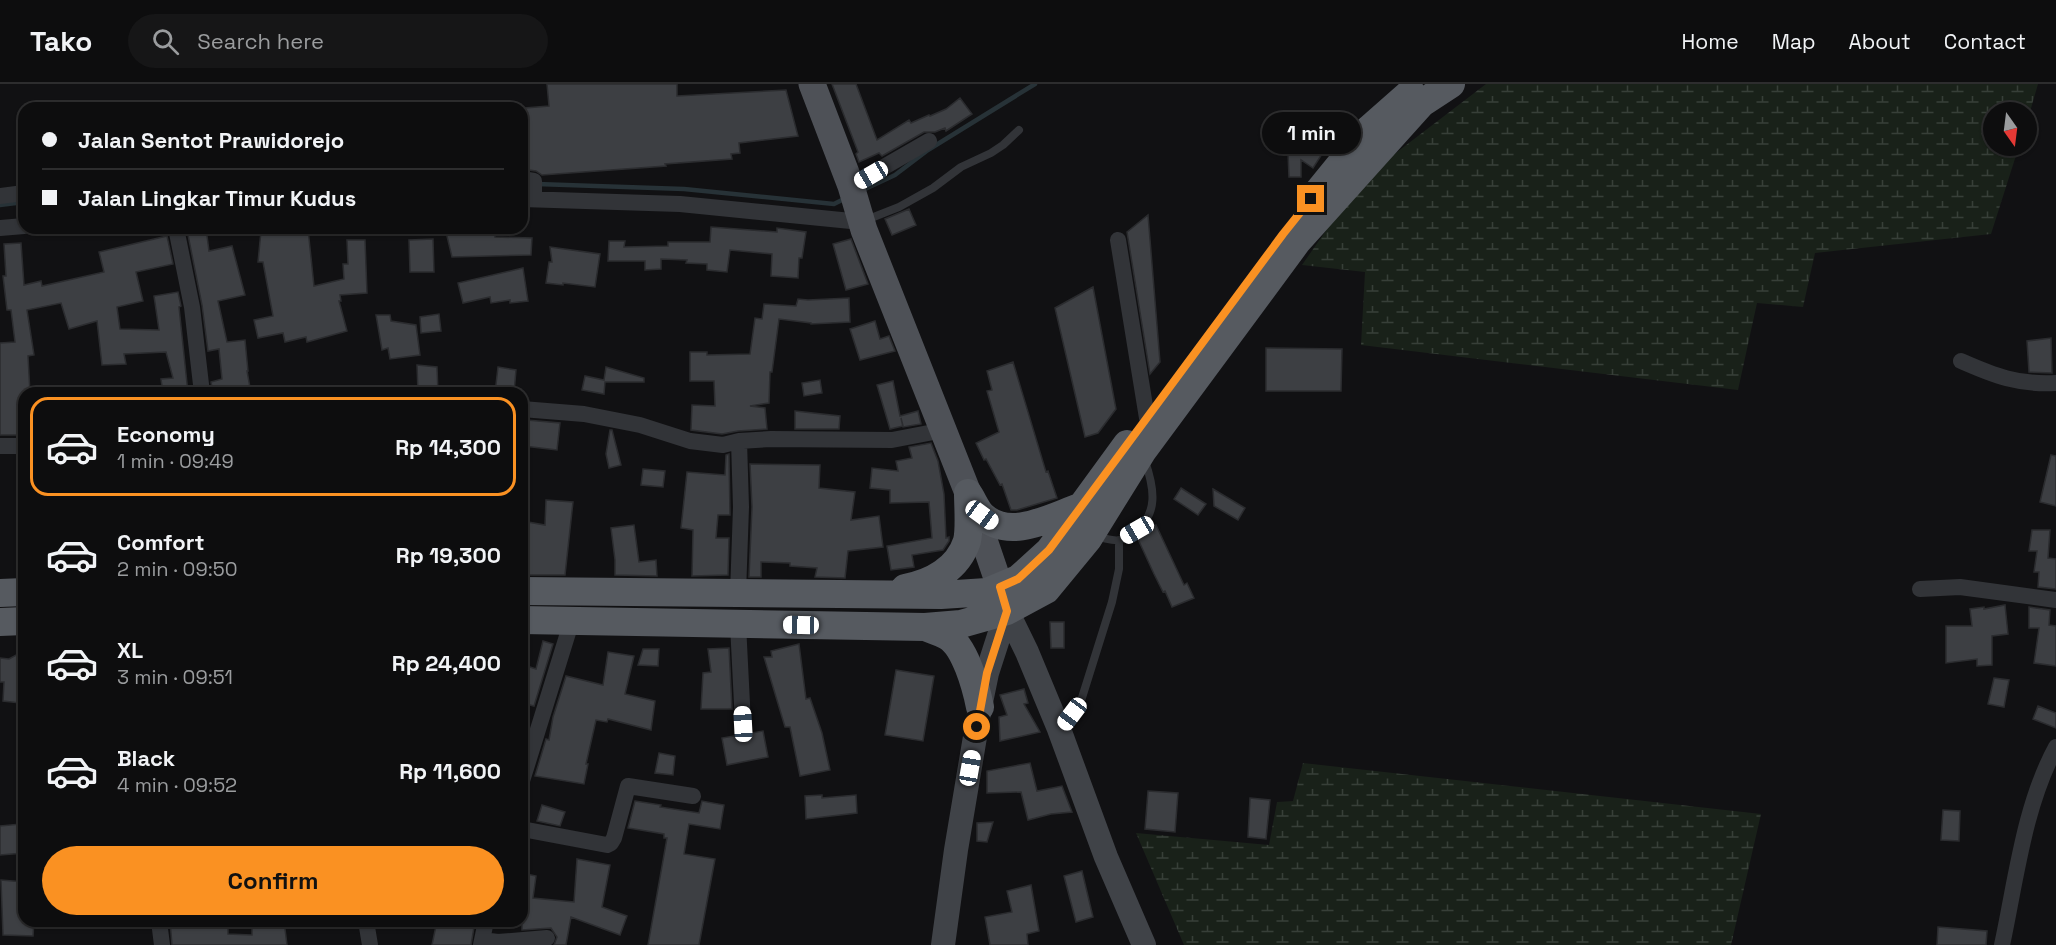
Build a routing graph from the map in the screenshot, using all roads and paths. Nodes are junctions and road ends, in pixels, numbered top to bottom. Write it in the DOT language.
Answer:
graph roads {
  1 [pos="812,84"];
  2 [pos="1424,84"];
  3 [pos="1450,84"];
  4 [pos="1019,130"];
  5 [pos="929,141"];
  6 [pos="851,187"];
  7 [pos="530,191"];
  8 [pos="18,194"];
  9 [pos="0,196"];
  10 [pos="860,218"];
  11 [pos="18,226"];
  12 [pos="0,228"];
  13 [pos="177,234"];
  14 [pos="1118,240"];
  15 [pos="1961,361"];
  16 [pos="2056,383"];
  17 [pos="200,387"];
  18 [pos="528,409"];
  19 [pos="1147,418"];
  20 [pos="944,430"];
  21 [pos="739,441"];
  22 [pos="0,446"];
  23 [pos="18,446"];
  24 [pos="1142,452"];
  25 [pos="968,493"];
  26 [pos="1080,507"];
  27 [pos="1088,539"];
  28 [pos="1119,540"];
  29 [pos="1920,589"];
  30 [pos="528,591"];
  31 [pos="18,592"];
  32 [pos="0,593"];
  33 [pos="738,594"];
  34 [pos="864,595"];
  35 [pos="1003,599"];
  36 [pos="2056,600"];
  37 [pos="528,620"];
  38 [pos="572,620"];
  39 [pos="738,624"];
  40 [pos="925,627"];
  41 [pos="980,707"];
  42 [pos="743,724"];
  43 [pos="1062,727"];
  44 [pos="2056,747"];
  45 [pos="528,762"];
  46 [pos="693,796"];
  47 [pos="528,830"];
  48 [pos="160,927"];
  49 [pos="367,927"];
  50 [pos="485,927"];
  51 [pos="547,938"];
  52 [pos="481,943"];
  53 [pos="162,945"];
  54 [pos="370,945"];
  55 [pos="943,945"];
  56 [pos="1144,945"];
  57 [pos="2002,945"];
  1 -- 6 [label="main road"];
  2 -- 19 [label="highway"];
  3 -- 24 [label="highway"];
  4 -- 10 [label="lane"];
  5 -- 6 [label="street"];
  6 -- 10 [label="main road"];
  7 -- 10 [label="street"];
  8 -- 9 [label="street"];
  10 -- 20 [label="main road"];
  11 -- 12 [label="street"];
  13 -- 17 [label="street"];
  14 -- 19 [label="street"];
  15 -- 16 [label="street"];
  18 -- 21 [label="street"];
  19 -- 26 [label="highway"];
  20 -- 21 [label="street"];
  20 -- 25 [label="main road"];
  21 -- 33 [label="street"];
  22 -- 23 [label="street"];
  24 -- 27 [label="highway"];
  24 -- 28 [label="lane"];
  25 -- 26 [label="highway"];
  25 -- 34 [label="highway"];
  25 -- 35 [label="main road"];
  26 -- 35 [label="highway"];
  27 -- 28 [label="lane"];
  27 -- 35 [label="highway"];
  28 -- 43 [label="lane"];
  29 -- 36 [label="street"];
  30 -- 33 [label="highway"];
  31 -- 32 [label="highway"];
  33 -- 34 [label="highway"];
  34 -- 35 [label="highway"];
  35 -- 40 [label="highway"];
  35 -- 41 [label="main road"];
  35 -- 43 [label="main road"];
  37 -- 38 [label="highway"];
  38 -- 39 [label="highway"];
  38 -- 45 [label="street"];
  39 -- 40 [label="highway"];
  39 -- 42 [label="street"];
  40 -- 41 [label="highway"];
  41 -- 55 [label="main road"];
  43 -- 56 [label="main road"];
  44 -- 57 [label="street"];
  46 -- 47 [label="street"];
  48 -- 53 [label="street"];
  49 -- 54 [label="street"];
  50 -- 52 [label="street"];
  51 -- 52 [label="street"];
}
